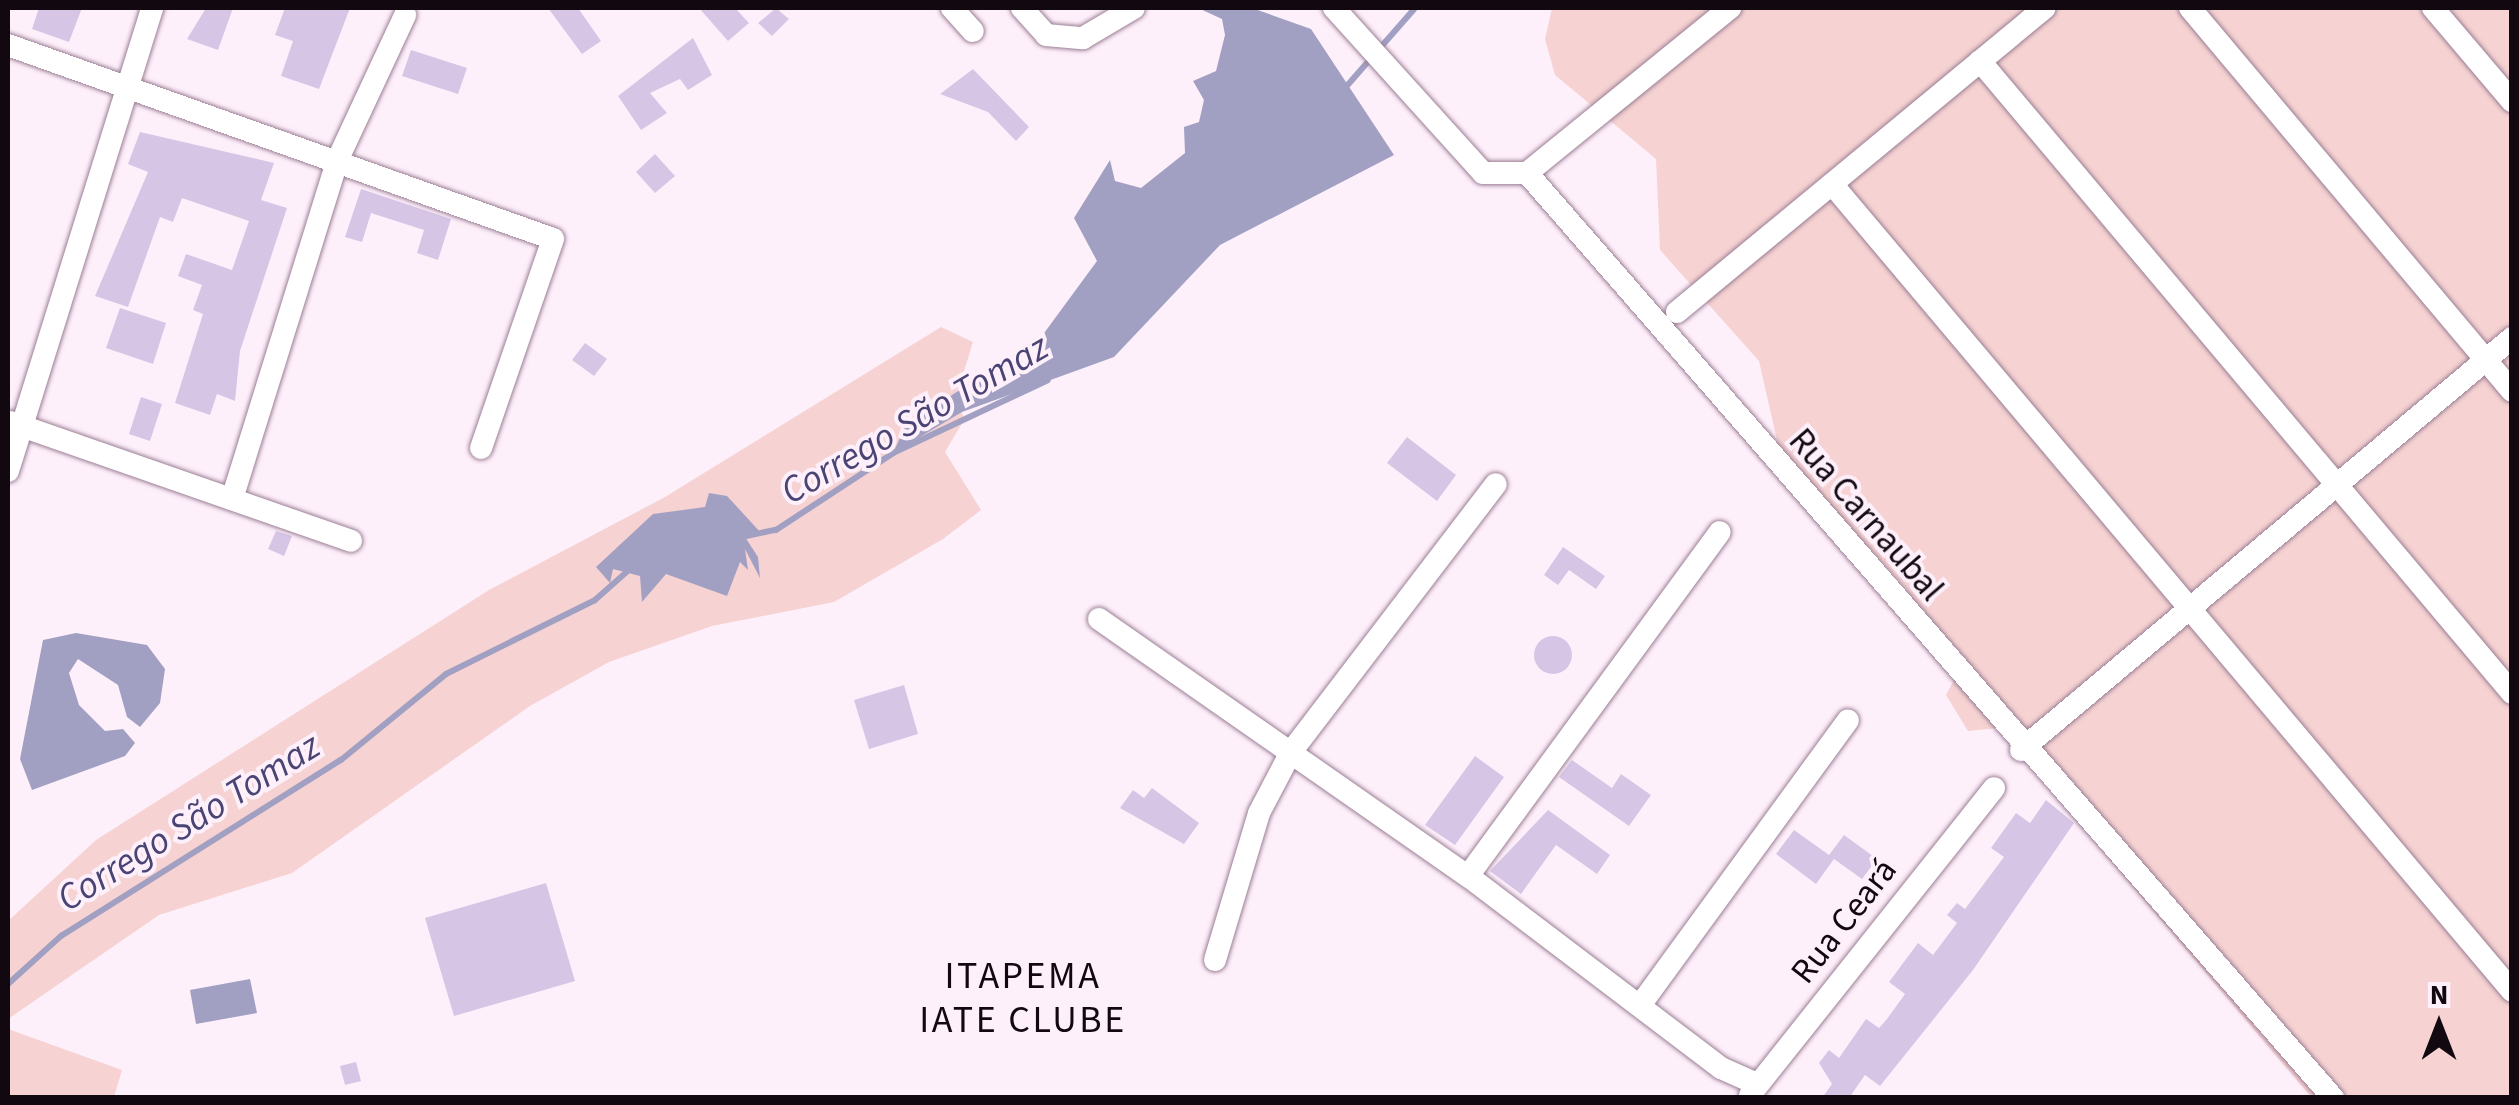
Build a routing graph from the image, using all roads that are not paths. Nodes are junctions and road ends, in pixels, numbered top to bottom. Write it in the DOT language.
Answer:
graph roads {
  1 [pos="152,8"];
  2 [pos="952,8"];
  3 [pos="1022,8"];
  4 [pos="1134,8"];
  5 [pos="1334,8"];
  6 [pos="1730,8"];
  7 [pos="2045,8"];
  8 [pos="2190,8"];
  9 [pos="2433,8"];
  10 [pos="405,15"];
  11 [pos="973,31"];
  12 [pos="8,45"];
  13 [pos="1980,61"];
  14 [pos="123,84"];
  15 [pos="2512,101"];
  16 [pos="338,159"];
  17 [pos="1527,173"];
  18 [pos="1832,184"];
  19 [pos="1677,312"];
  20 [pos="2512,338"];
  21 [pos="2486,360"];
  22 [pos="2512,391"];
  23 [pos="15,423"];
  24 [pos="481,448"];
  25 [pos="8,471"];
  26 [pos="1496,484"];
  27 [pos="2336,485"];
  28 [pos="232,499"];
  29 [pos="1720,532"];
  30 [pos="351,541"];
  31 [pos="2190,609"];
  32 [pos="1100,620"];
  33 [pos="2512,693"];
  34 [pos="1848,720"];
  35 [pos="2021,750"];
  36 [pos="1291,752"];
  37 [pos="1994,788"];
  38 [pos="1468,876"];
  39 [pos="1215,960"];
  40 [pos="2512,991"];
  41 [pos="1641,1004"];
  42 [pos="1752,1091"];
  43 [pos="2333,1098"];
  1 -- 14 [label="street"];
  2 -- 11 [label="street"];
  3 -- 4 [label="street"];
  5 -- 17 [label="street"];
  6 -- 17 [label="street"];
  7 -- 13 [label="street"];
  8 -- 21 [label="street"];
  9 -- 15 [label="street"];
  10 -- 16 [label="street"];
  12 -- 14 [label="street"];
  13 -- 18 [label="street"];
  13 -- 27 [label="street"];
  14 -- 16 [label="street"];
  14 -- 23 [label="street"];
  16 -- 24 [label="street"];
  16 -- 28 [label="street"];
  17 -- 35 [label="street, Rua Carnaubal"];
  18 -- 19 [label="street"];
  18 -- 31 [label="street"];
  20 -- 21 [label="street"];
  21 -- 22 [label="street"];
  21 -- 27 [label="street"];
  23 -- 25 [label="street"];
  23 -- 28 [label="street"];
  26 -- 36 [label="street"];
  27 -- 31 [label="street"];
  27 -- 33 [label="street"];
  28 -- 30 [label="street"];
  29 -- 38 [label="street"];
  31 -- 35 [label="street"];
  31 -- 40 [label="street"];
  32 -- 36 [label="street"];
  34 -- 41 [label="street"];
  35 -- 43 [label="street, Rua Carnaubal"];
  36 -- 38 [label="street"];
  36 -- 39 [label="street"];
  37 -- 42 [label="street, Rua Ceará"];
  38 -- 41 [label="street"];
  41 -- 42 [label="street"];
}
